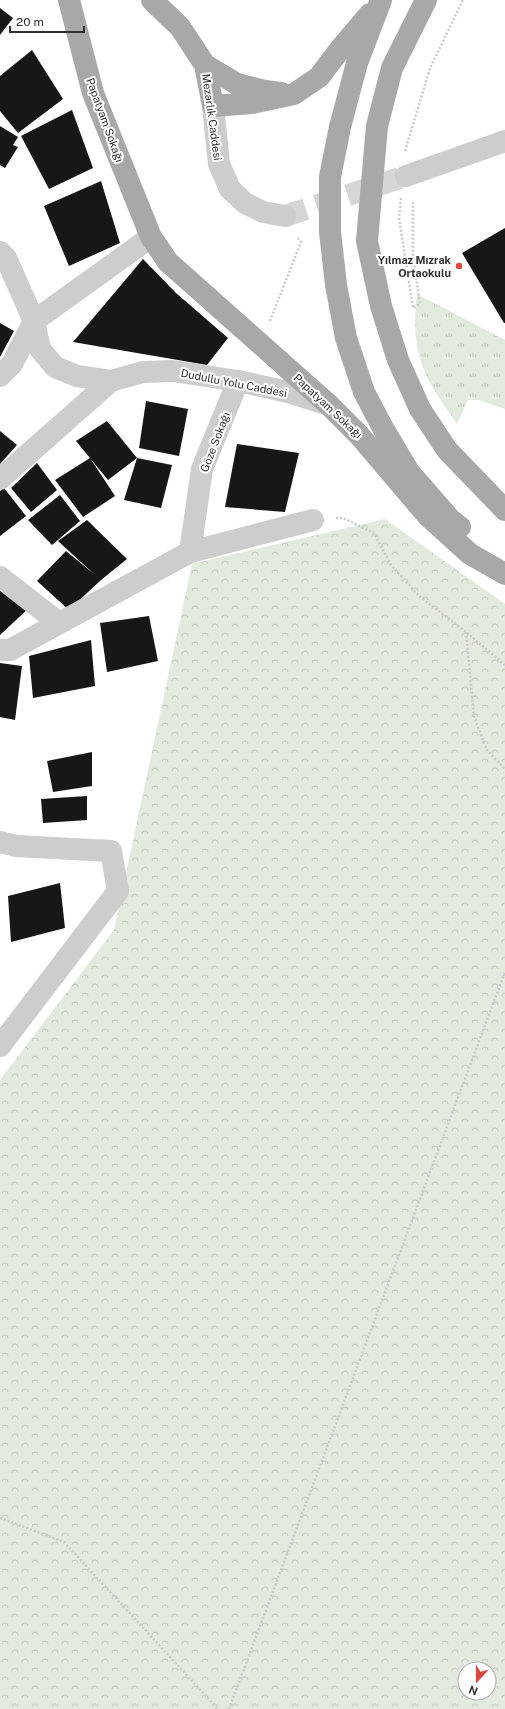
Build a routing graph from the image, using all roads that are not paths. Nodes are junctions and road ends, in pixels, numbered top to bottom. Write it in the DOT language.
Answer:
graph roads {
  1 [pos="68,0"];
  2 [pos="152,0"];
  3 [pos="426,0"];
  4 [pos="379,3"];
  5 [pos="205,65"];
  6 [pos="294,94"];
  7 [pos="213,106"];
  8 [pos="505,141"];
  9 [pos="406,176"];
  10 [pos="285,216"];
  11 [pos="151,237"];
  12 [pos="0,252"];
  13 [pos="34,322"];
  14 [pos="0,376"];
  15 [pos="112,381"];
  16 [pos="238,381"];
  17 [pos="329,406"];
  18 [pos="0,479"];
  19 [pos="505,510"];
  20 [pos="312,520"];
  21 [pos="190,552"];
  22 [pos="505,568"];
  23 [pos="505,574"];
  24 [pos="0,577"];
  25 [pos="59,623"];
  26 [pos="0,650"];
  27 [pos="0,842"];
  28 [pos="0,1046"];
  1 -- 11 [label="main road, Papatyam Sokağı"];
  2 -- 5 [label="main road, Mezarlık Caddesi"];
  3 -- 19 [label="main road"];
  4 -- 6 [label="main road"];
  4 -- 22 [label="main road"];
  5 -- 6 [label="main road"];
  5 -- 7 [label="main road, Mezarlık Caddesi"];
  6 -- 7 [label="main road"];
  7 -- 10 [label="street, Mezarlık Caddesi"];
  8 -- 9 [label="street"];
  11 -- 13 [label="street"];
  11 -- 17 [label="main road, Papatyam Sokağı"];
  12 -- 13 [label="street, Dudullu Yolu Caddesi"];
  13 -- 14 [label="street"];
  13 -- 15 [label="street, Dudullu Yolu Caddesi"];
  15 -- 16 [label="street, Dudullu Yolu Caddesi"];
  15 -- 18 [label="street"];
  16 -- 17 [label="street, Dudullu Yolu Caddesi"];
  16 -- 21 [label="street, Göze Sokağı"];
  17 -- 23 [label="main road, Papatyam Sokağı"];
  20 -- 21 [label="street"];
  21 -- 25 [label="street"];
  24 -- 25 [label="street"];
  25 -- 26 [label="street"];
  27 -- 28 [label="street"];
}
